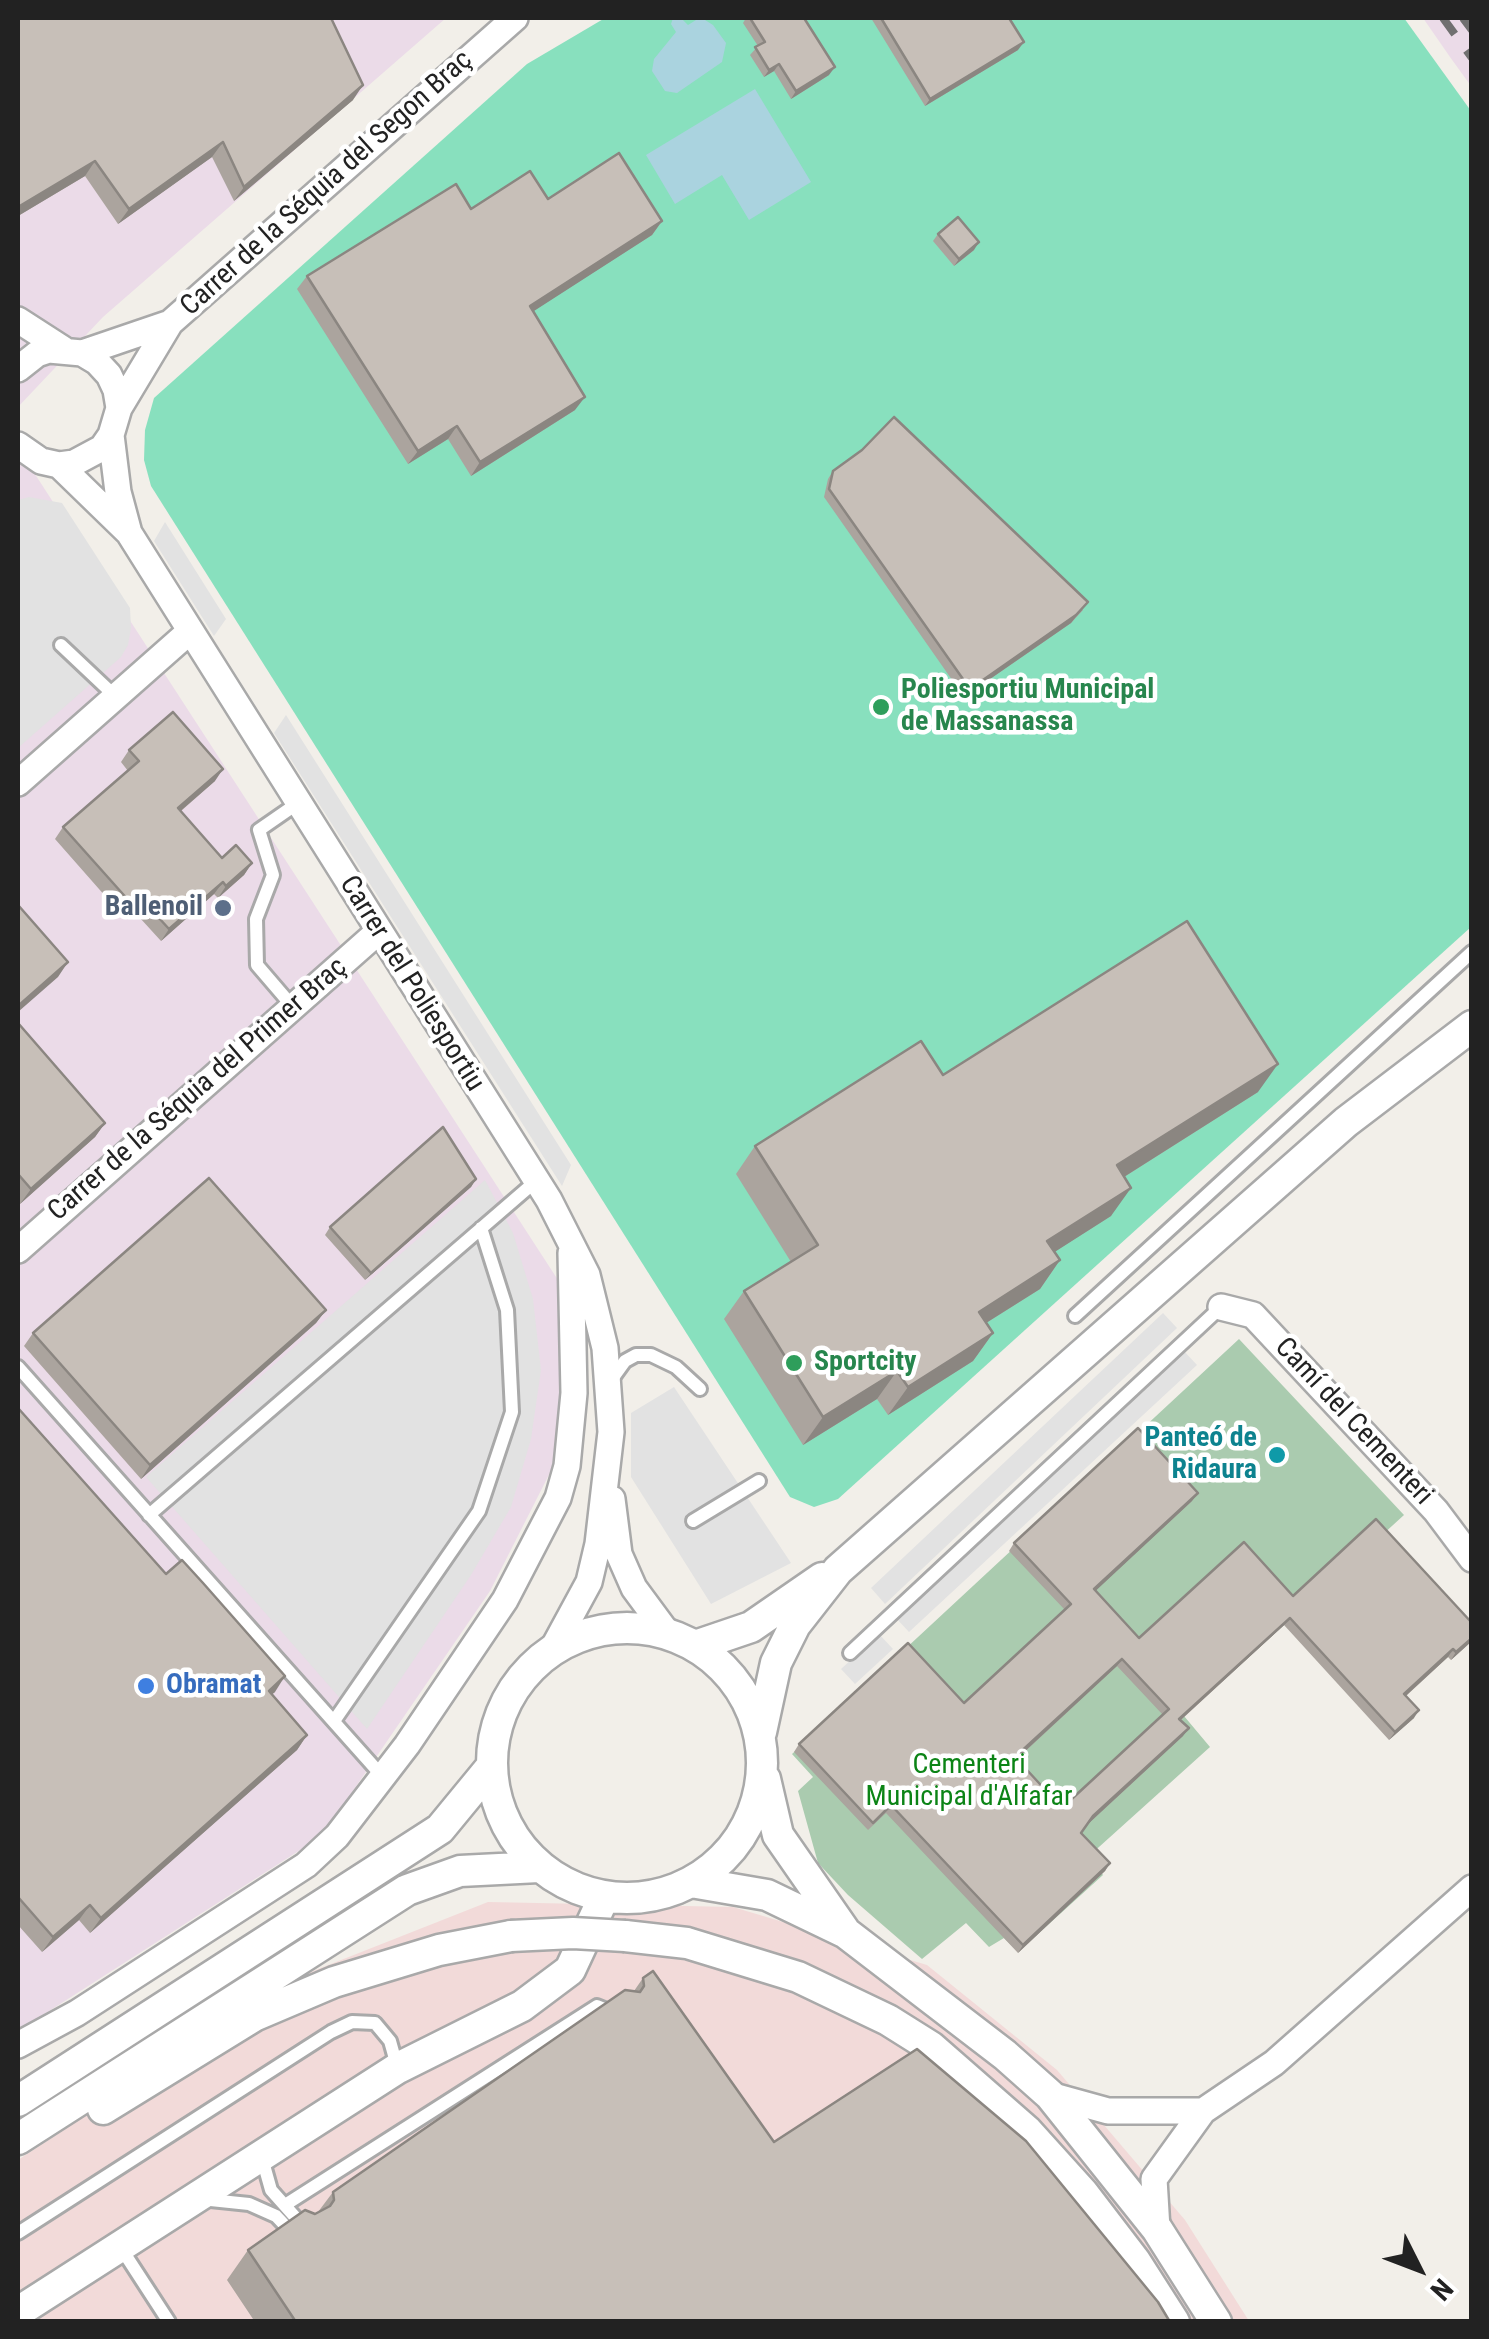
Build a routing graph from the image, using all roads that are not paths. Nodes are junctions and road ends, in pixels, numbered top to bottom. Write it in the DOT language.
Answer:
graph roads {
  1 [pos="494,18"];
  2 [pos="515,18"];
  3 [pos="484,46"];
  4 [pos="18,320"];
  5 [pos="170,323"];
  6 [pos="72,351"];
  7 [pos="18,369"];
  8 [pos="118,408"];
  9 [pos="111,435"];
  10 [pos="18,446"];
  11 [pos="39,465"];
  12 [pos="129,533"];
  13 [pos="189,632"];
  14 [pos="61,645"];
  15 [pos="116,696"];
  16 [pos="18,783"];
  17 [pos="298,803"];
  18 [pos="380,931"];
  19 [pos="1472,952"];
  20 [pos="293,1007"];
  21 [pos="1472,1026"];
  22 [pos="536,1181"];
  23 [pos="481,1228"];
  24 [pos="571,1243"];
  25 [pos="18,1250"];
  26 [pos="1221,1307"];
  27 [pos="1075,1316"];
  28 [pos="18,1367"];
  29 [pos="700,1389"];
  30 [pos="608,1396"];
  31 [pos="608,1464"];
  32 [pos="759,1481"];
  33 [pos="149,1514"];
  34 [pos="693,1521"];
  35 [pos="1472,1558"];
  36 [pos="838,1570"];
  37 [pos="681,1640"];
  38 [pos="550,1652"];
  39 [pos="850,1654"];
  40 [pos="334,1721"];
  41 [pos="761,1732"];
  42 [pos="491,1766"];
  43 [pos="762,1768"];
  44 [pos="384,1777"];
  45 [pos="539,1867"];
  46 [pos="691,1882"];
  47 [pos="1472,1888"];
  48 [pos="604,1897"];
  49 [pos="846,1933"];
  50 [pos="614,2013"];
  51 [pos="18,2046"];
  52 [pos="398,2068"];
  53 [pos="1050,2095"];
  54 [pos="18,2101"];
  55 [pos="1203,2111"];
  56 [pos="18,2142"];
  57 [pos="261,2156"];
  58 [pos="194,2198"];
  59 [pos="284,2205"];
  60 [pos="1156,2229"];
  61 [pos="18,2233"];
  62 [pos="119,2246"];
  63 [pos="18,2312"];
  64 [pos="169,2322"];
  65 [pos="1174,2322"];
  66 [pos="1216,2322"];
  1 -- 3 [label="street, Carrer de la Séquia del Segon Braç"];
  2 -- 3 [label="street, Carrer de la Séquia del Segon Braç"];
  3 -- 5 [label="street, Carrer de la Séquia del Segon Braç"];
  4 -- 6 [label="street"];
  5 -- 6 [label="street, Carrer de la Séquia del Segon Braç"];
  5 -- 8 [label="street, Carrer de la Séquia del Segon Braç"];
  6 -- 7 [label="street, Carrer de la Séquia del Segon Braç"];
  6 -- 8 [label="street"];
  8 -- 9 [label="street, Carrer de la Séquia del Segon Braç"];
  9 -- 11 [label="street"];
  9 -- 12 [label="street, Carrer del Poliesportiu"];
  10 -- 11 [label="street, Carrer del Poliesportiu"];
  11 -- 12 [label="street, Carrer del Poliesportiu"];
  12 -- 13 [label="street, Carrer del Poliesportiu"];
  13 -- 15 [label="street"];
  13 -- 17 [label="street, Carrer del Poliesportiu"];
  14 -- 15 [label="lane"];
  15 -- 16 [label="street"];
  17 -- 18 [label="street, Carrer del Poliesportiu"];
  17 -- 20 [label="lane"];
  18 -- 20 [label="street, Carrer de la Séquia del Primer Braç"];
  18 -- 22 [label="street, Carrer del Poliesportiu"];
  19 -- 27 [label="lane"];
  20 -- 25 [label="street, Carrer de la Séquia del Primer Braç"];
  21 -- 36 [label="street"];
  22 -- 23 [label="lane"];
  22 -- 24 [label="street, Carrer del Poliesportiu"];
  23 -- 33 [label="lane"];
  23 -- 40 [label="lane"];
  24 -- 30 [label="street, Carrer del Poliesportiu"];
  24 -- 44 [label="street"];
  26 -- 35 [label="street, Camí del Cementeri"];
  26 -- 39 [label="lane"];
  28 -- 33 [label="lane"];
  29 -- 30 [label="lane"];
  30 -- 31 [label="street, Carrer del Poliesportiu"];
  31 -- 37 [label="street, Carrer del Poliesportiu"];
  31 -- 38 [label="street, Carrer del Poliesportiu"];
  32 -- 34 [label="lane"];
  33 -- 40 [label="lane"];
  36 -- 37 [label="street"];
  36 -- 41 [label="street"];
  37 -- 38 [label="street"];
  37 -- 41 [label="street"];
  38 -- 42 [label="street"];
  40 -- 44 [label="lane"];
  41 -- 43 [label="street"];
  42 -- 45 [label="street"];
  42 -- 54 [label="street"];
  43 -- 46 [label="street"];
  43 -- 49 [label="street"];
  44 -- 51 [label="street"];
  45 -- 48 [label="street"];
  45 -- 56 [label="street"];
  46 -- 48 [label="street"];
  46 -- 49 [label="street"];
  47 -- 55 [label="street"];
  48 -- 52 [label="street"];
  49 -- 53 [label="street"];
  50 -- 59 [label="lane"];
  52 -- 57 [label="street"];
  52 -- 61 [label="lane"];
  53 -- 55 [label="street"];
  53 -- 60 [label="street"];
  55 -- 60 [label="street"];
  56 -- 65 [label="street, bridge"];
  57 -- 58 [label="street"];
  57 -- 59 [label="lane"];
  58 -- 59 [label="lane"];
  58 -- 62 [label="street"];
  60 -- 66 [label="street"];
  62 -- 63 [label="street"];
  62 -- 64 [label="lane"];
}
